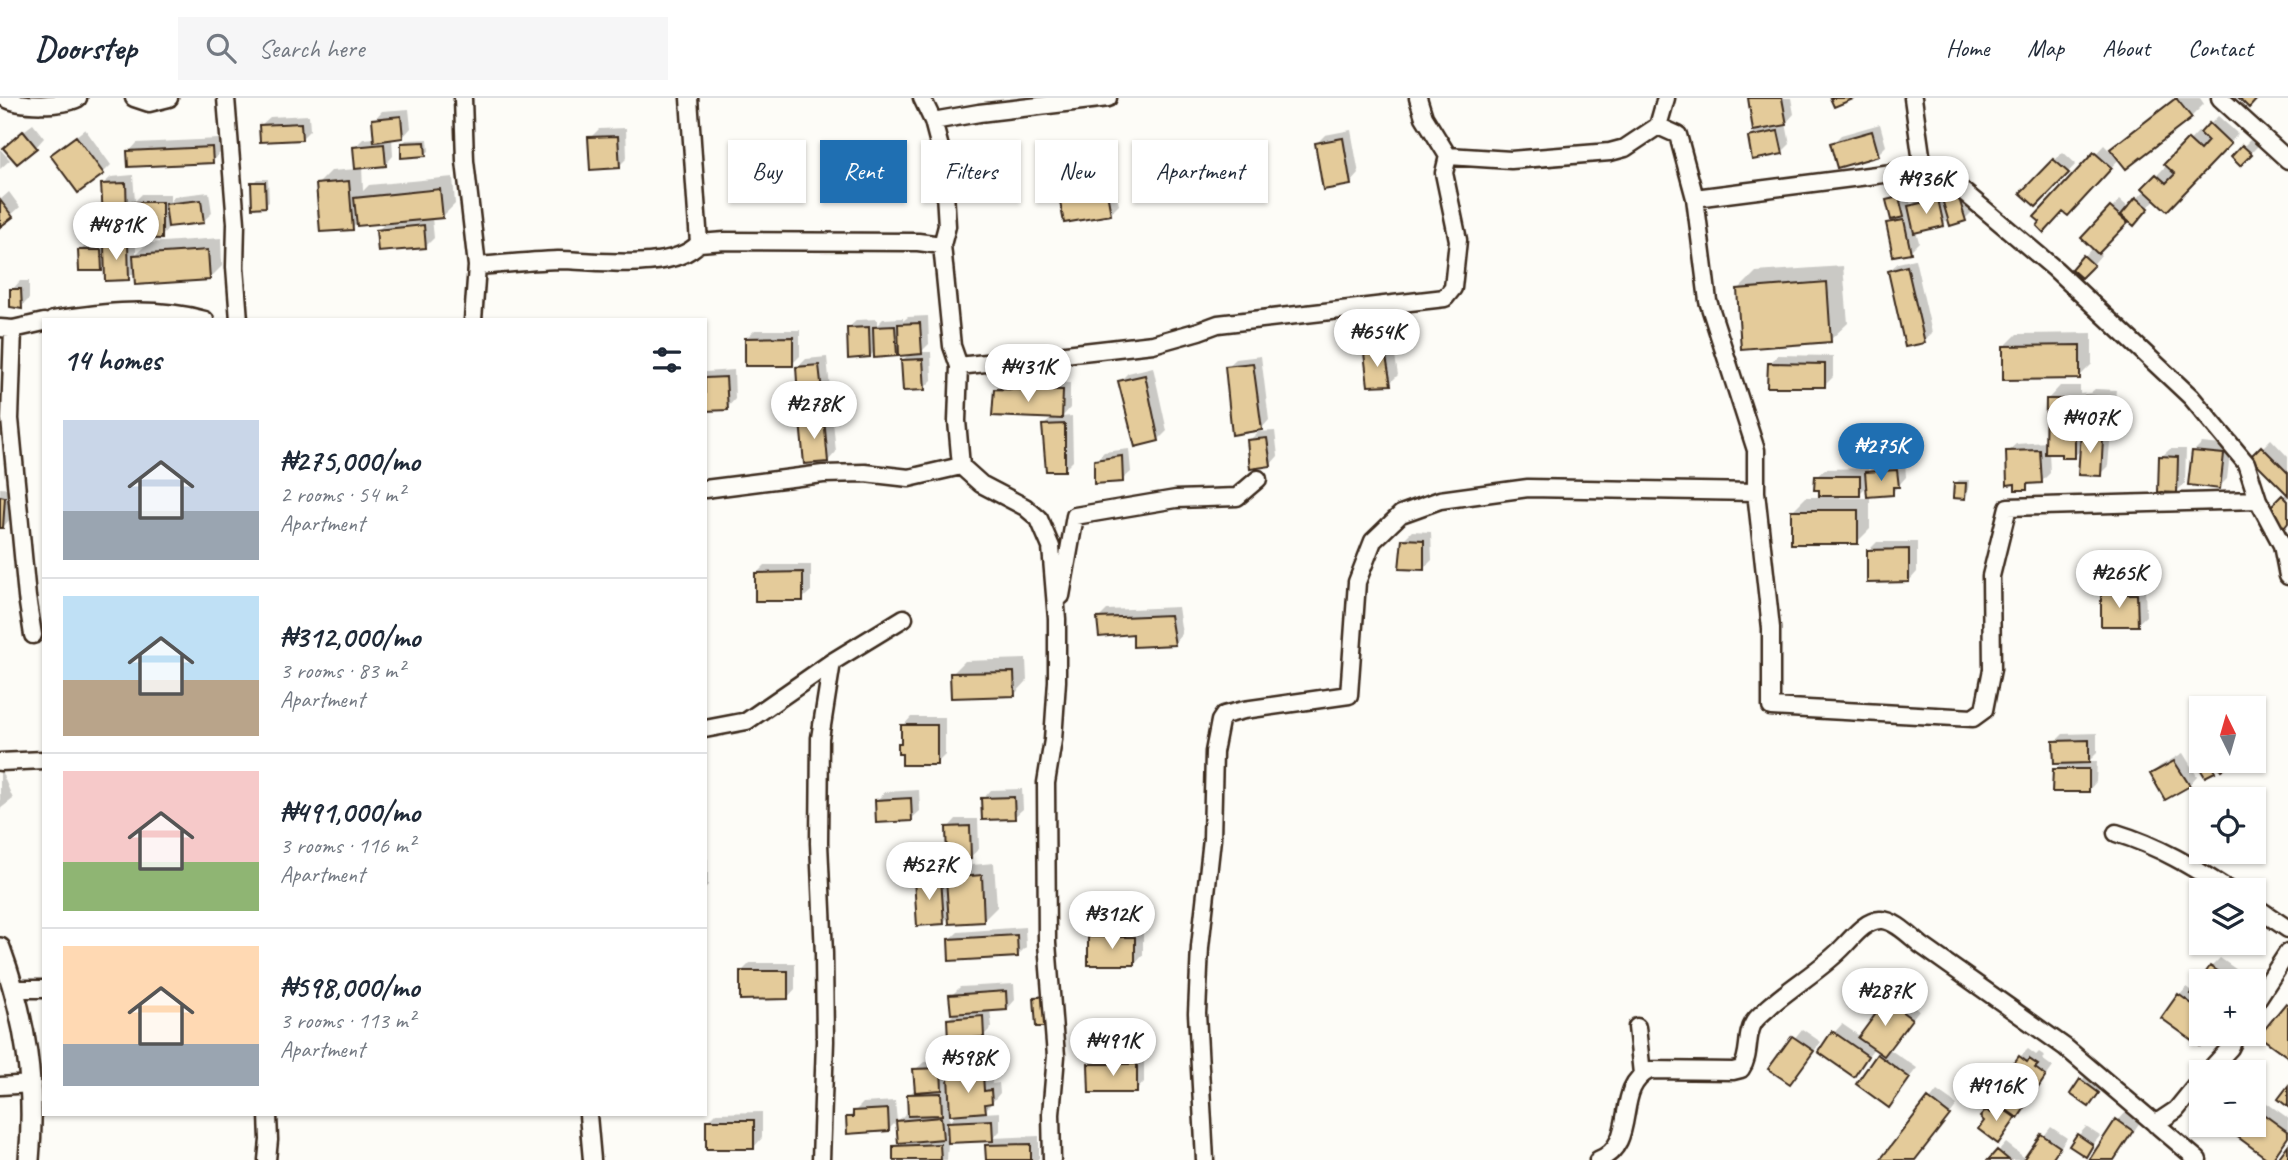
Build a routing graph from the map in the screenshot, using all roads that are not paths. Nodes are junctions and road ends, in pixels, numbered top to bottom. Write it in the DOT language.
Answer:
graph roads {
  1 [pos="5,98"];
  2 [pos="78,98"];
  3 [pos="134,98"];
  4 [pos="169,98"];
  5 [pos="226,98"];
  6 [pos="463,98"];
  7 [pos="689,98"];
  8 [pos="922,98"];
  9 [pos="1108,98"];
  10 [pos="1418,98"];
  11 [pos="1666,98"];
  12 [pos="1913,98"];
  13 [pos="2220,98"];
  14 [pos="933,121"];
  15 [pos="1658,127"];
  16 [pos="1448,156"];
  17 [pos="2288,160"];
  18 [pos="1923,169"];
  19 [pos="1695,198"];
  20 [pos="699,243"];
  21 [pos="942,245"];
  22 [pos="477,266"];
  23 [pos="69,318"];
  24 [pos="193,318"];
  25 [pos="239,318"];
  26 [pos="473,318"];
  27 [pos="42,322"];
  28 [pos="7,329"];
  29 [pos="959,366"];
  30 [pos="961,466"];
  31 [pos="1258,479"];
  32 [pos="707,489"];
  33 [pos="1756,492"];
  34 [pos="2258,500"];
  35 [pos="2288,576"];
  36 [pos="904,618"];
  37 [pos="1057,619"];
  38 [pos="33,635"];
  39 [pos="832,662"];
  40 [pos="707,729"];
  41 [pos="42,760"];
  42 [pos="0,762"];
  43 [pos="2116,833"];
  44 [pos="2210,878"];
  45 [pos="2266,914"];
  46 [pos="2288,929"];
  47 [pos="0,948"];
  48 [pos="2288,952"];
  49 [pos="2266,986"];
  50 [pos="13,989"];
  51 [pos="42,989"];
  52 [pos="1637,1027"];
  53 [pos="2231,1046"];
  54 [pos="2219,1060"];
  55 [pos="1642,1074"];
  56 [pos="32,1084"];
  57 [pos="0,1086"];
  58 [pos="2189,1094"];
  59 [pos="2176,1110"];
  60 [pos="268,1116"];
  61 [pos="588,1116"];
  62 [pos="2155,1125"];
  63 [pos="2175,1140"];
  64 [pos="1605,1159"];
  65 [pos="29,1160"];
  66 [pos="267,1160"];
  67 [pos="592,1160"];
  68 [pos="821,1160"];
  69 [pos="1052,1160"];
  70 [pos="1205,1160"];
  71 [pos="2198,1160"];
  1 -- 2 [label="street"];
  3 -- 4 [label="street"];
  5 -- 25 [label="street"];
  6 -- 22 [label="street"];
  7 -- 20 [label="street"];
  8 -- 14 [label="street"];
  9 -- 14 [label="street"];
  10 -- 16 [label="street"];
  11 -- 15 [label="street"];
  12 -- 18 [label="street"];
  13 -- 17 [label="street"];
  14 -- 21 [label="street"];
  15 -- 16 [label="street"];
  15 -- 19 [label="street"];
  16 -- 29 [label="street"];
  18 -- 19 [label="street"];
  18 -- 34 [label="street"];
  19 -- 33 [label="street"];
  20 -- 21 [label="street"];
  20 -- 22 [label="street"];
  21 -- 29 [label="street"];
  22 -- 26 [label="street"];
  23 -- 24 [label="street"];
  27 -- 28 [label="street"];
  28 -- 38 [label="street"];
  29 -- 30 [label="street"];
  30 -- 32 [label="street"];
  30 -- 37 [label="street"];
  31 -- 37 [label="street"];
  33 -- 34 [label="street"];
  33 -- 70 [label="street"];
  34 -- 35 [label="street"];
  36 -- 39 [label="street"];
  37 -- 69 [label="street"];
  39 -- 40 [label="street"];
  39 -- 68 [label="street"];
  41 -- 42 [label="street"];
  43 -- 44 [label="street"];
  45 -- 46 [label="street"];
  47 -- 50 [label="street"];
  48 -- 49 [label="street"];
  50 -- 51 [label="street"];
  50 -- 56 [label="street"];
  52 -- 55 [label="street"];
  53 -- 54 [label="street"];
  55 -- 62 [label="street"];
  55 -- 64 [label="street"];
  56 -- 57 [label="street"];
  56 -- 65 [label="street"];
  58 -- 59 [label="street"];
  59 -- 62 [label="street"];
  59 -- 63 [label="street"];
  60 -- 66 [label="street"];
  61 -- 67 [label="street"];
  62 -- 63 [label="street"];
  63 -- 71 [label="street"];
}
